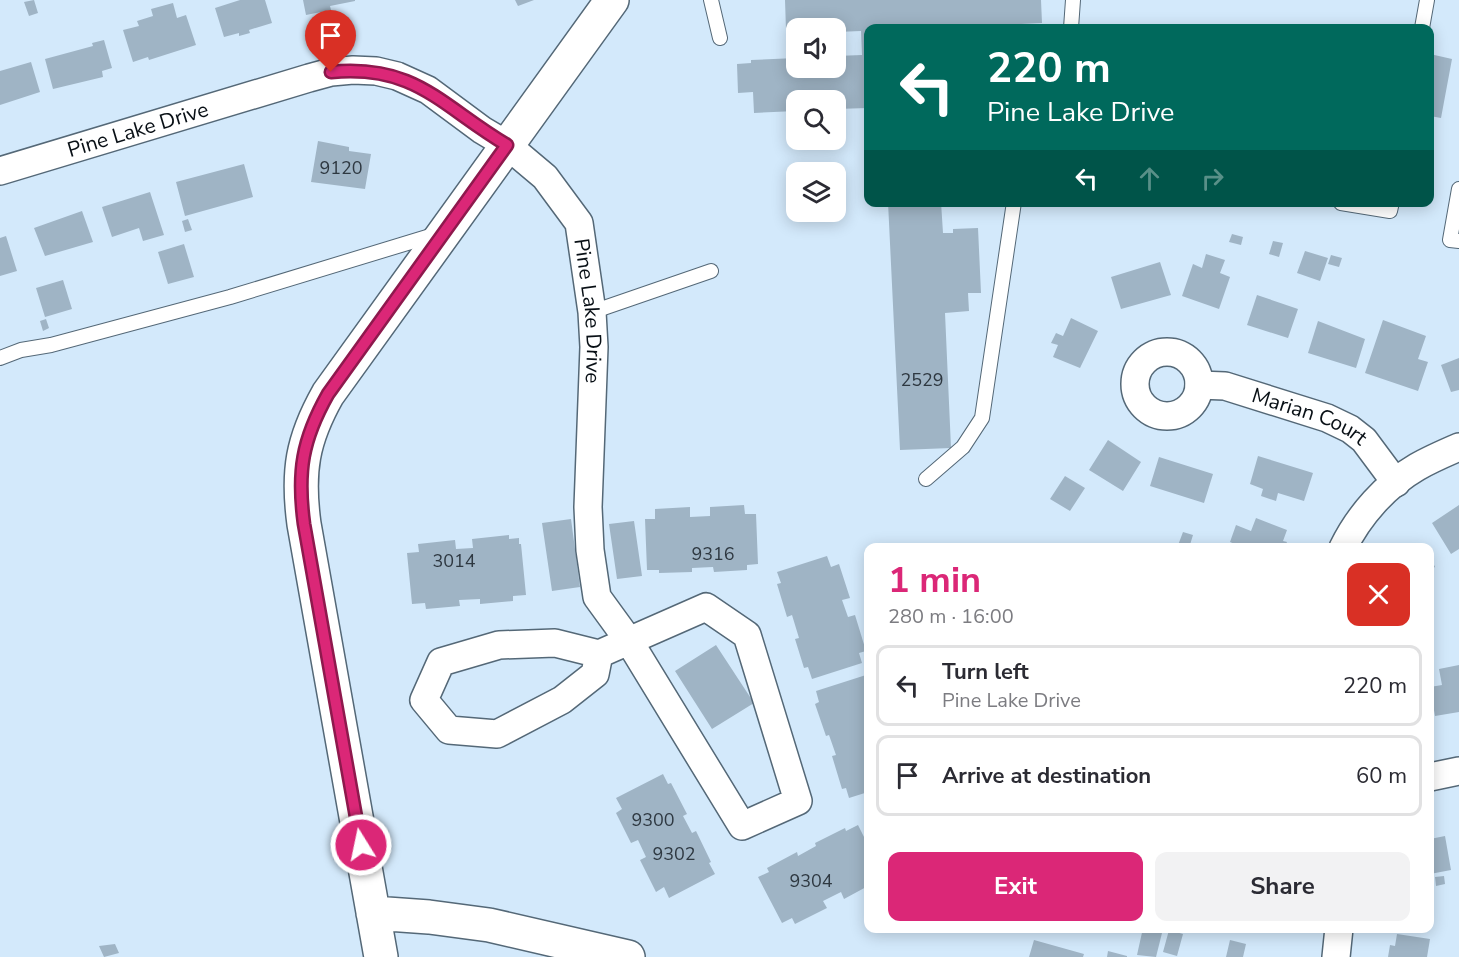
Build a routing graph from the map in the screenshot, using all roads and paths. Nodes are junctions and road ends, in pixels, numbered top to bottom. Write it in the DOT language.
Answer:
graph roads {
  1 [pos="612,0"];
  2 [pos="711,0"];
  3 [pos="1073,0"];
  4 [pos="1427,0"];
  5 [pos="1071,24"];
  6 [pos="1423,24"];
  7 [pos="720,38"];
  8 [pos="507,145"];
  9 [pos="0,171"];
  10 [pos="1459,189"];
  11 [pos="1013,207"];
  12 [pos="1366,207"];
  13 [pos="1391,207"];
  14 [pos="445,232"];
  15 [pos="1459,241"];
  16 [pos="711,271"];
  17 [pos="592,312"];
  18 [pos="0,358"];
  19 [pos="1199,385"];
  20 [pos="1459,447"];
  21 [pos="926,479"];
  22 [pos="1396,483"];
  23 [pos="1345,543"];
  24 [pos="629,641"];
  25 [pos="600,654"];
  26 [pos="1459,771"];
  27 [pos="1434,776"];
  28 [pos="373,913"];
  29 [pos="1338,933"];
  30 [pos="381,957"];
  31 [pos="628,957"];
  32 [pos="1336,957"];
  1 -- 8 [label="street"];
  2 -- 7 [label="lane"];
  3 -- 5 [label="lane"];
  4 -- 6 [label="lane"];
  8 -- 9 [label="street, Pine Lake Drive"];
  8 -- 14 [label="street"];
  8 -- 17 [label="street, Pine Lake Drive"];
  10 -- 15 [label="lane"];
  11 -- 21 [label="lane"];
  12 -- 13 [label="lane"];
  14 -- 18 [label="lane"];
  14 -- 28 [label="street"];
  16 -- 17 [label="lane"];
  17 -- 24 [label="street, Pine Lake Drive"];
  19 -- 22 [label="street, Marian Court"];
  20 -- 22 [label="street"];
  22 -- 23 [label="street"];
  24 -- 24 [label="street, Pine Lake Drive"];
  24 -- 25 [label="street"];
  25 -- 25 [label="street"];
  26 -- 27 [label="street"];
  28 -- 30 [label="street"];
  28 -- 31 [label="street"];
  29 -- 32 [label="street"];
}
